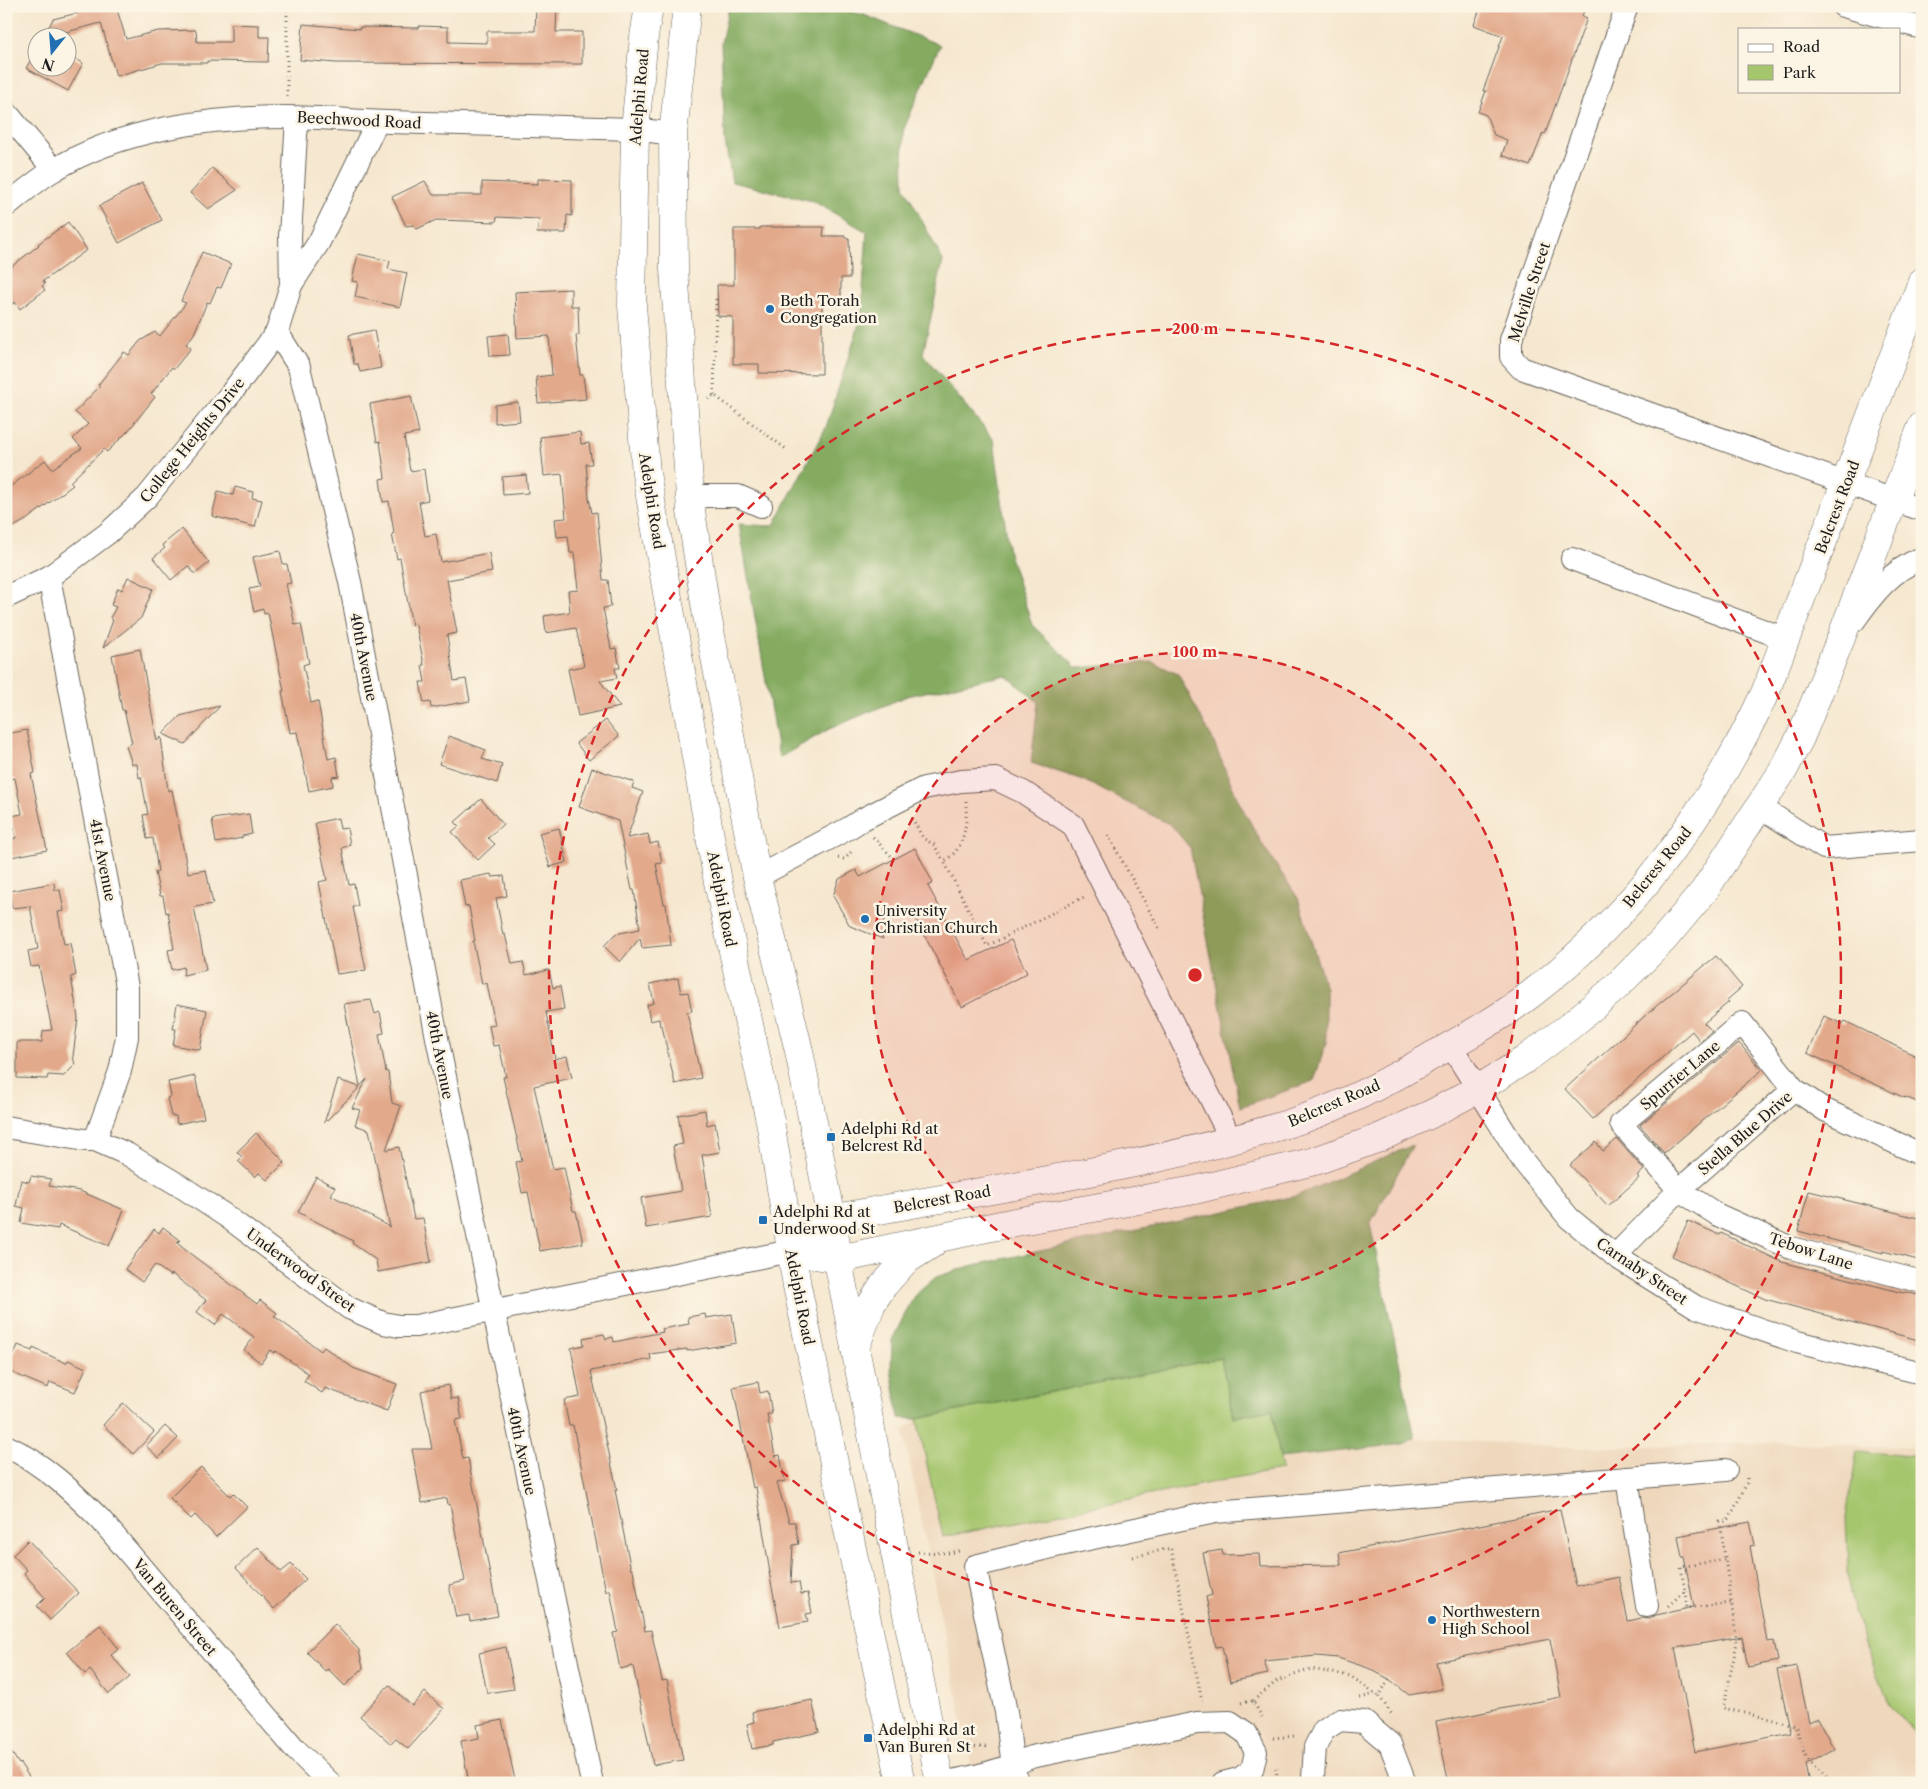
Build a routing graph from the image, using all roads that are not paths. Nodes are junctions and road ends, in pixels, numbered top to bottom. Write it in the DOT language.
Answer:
graph roads {
  1 [pos="649,6"];
  2 [pos="688,6"];
  3 [pos="1627,6"];
  4 [pos="1843,6"];
  5 [pos="1922,28"];
  6 [pos="6,112"];
  7 [pos="297,118"];
  8 [pos="377,122"];
  9 [pos="635,129"];
  10 [pos="673,134"];
  11 [pos="54,170"];
  12 [pos="9,198"];
  13 [pos="1922,282"];
  14 [pos="291,285"];
  15 [pos="277,332"];
  16 [pos="1922,426"];
  17 [pos="1847,482"];
  18 [pos="689,496"];
  19 [pos="1894,500"];
  20 [pos="761,506"];
  21 [pos="1922,510"];
  22 [pos="1922,558"];
  23 [pos="1572,559"];
  24 [pos="49,577"];
  25 [pos="6,597"];
  26 [pos="1841,638"];
  27 [pos="1786,639"];
  28 [pos="1760,807"];
  29 [pos="1922,840"];
  30 [pos="757,877"];
  31 [pos="1451,1046"];
  32 [pos="1478,1089"];
  33 [pos="1794,1089"];
  34 [pos="6,1127"];
  35 [pos="95,1140"];
  36 [pos="1228,1140"];
  37 [pos="1922,1155"];
  38 [pos="1680,1190"];
  39 [pos="832,1219"];
  40 [pos="942,1237"];
  41 [pos="791,1251"];
  42 [pos="1615,1256"];
  43 [pos="838,1259"];
  44 [pos="1922,1282"];
  45 [pos="493,1310"];
  46 [pos="855,1348"];
  47 [pos="1922,1373"];
  48 [pos="6,1446"];
  49 [pos="1726,1470"];
  50 [pos="1627,1478"];
  51 [pos="1657,1607"];
  52 [pos="1015,1774"];
  53 [pos="330,1783"];
  54 [pos="592,1783"];
  55 [pos="902,1783"];
  56 [pos="940,1783"];
  57 [pos="1223,1783"];
  58 [pos="1315,1783"];
  59 [pos="1405,1783"];
  1 -- 9 [label="main road, Adelphi Road"];
  2 -- 10 [label="main road"];
  3 -- 17 [label="street, Melville Street"];
  4 -- 5 [label="street"];
  6 -- 11 [label="street"];
  7 -- 8 [label="street, Beechwood Road"];
  7 -- 11 [label="street, Beechwood Road"];
  7 -- 14 [label="street, College Heights Drive"];
  8 -- 9 [label="street, Beechwood Road"];
  8 -- 14 [label="street, College Heights Drive"];
  9 -- 10 [label="street, Beechwood Road"];
  9 -- 41 [label="main road, Adelphi Road"];
  10 -- 18 [label="main road"];
  11 -- 12 [label="street, Beechwood Road"];
  13 -- 17 [label="main road, Belcrest Road"];
  14 -- 15 [label="street, College Heights Drive"];
  15 -- 24 [label="street, College Heights Drive"];
  15 -- 45 [label="street, 40th Avenue"];
  16 -- 19 [label="main road"];
  17 -- 19 [label="street, Melville Street"];
  17 -- 27 [label="main road, Belcrest Road"];
  18 -- 20 [label="street"];
  18 -- 30 [label="main road"];
  19 -- 21 [label="street, Melville Street"];
  19 -- 26 [label="main road"];
  22 -- 26 [label="street"];
  23 -- 27 [label="street"];
  24 -- 25 [label="street, College Heights Drive"];
  24 -- 35 [label="street, 41st Avenue"];
  26 -- 28 [label="main road"];
  27 -- 31 [label="main road, Belcrest Road"];
  28 -- 29 [label="street"];
  28 -- 32 [label="main road"];
  30 -- 36 [label="street"];
  30 -- 39 [label="main road"];
  31 -- 32 [label="street, Carnaby Street"];
  31 -- 36 [label="main road, Belcrest Road"];
  32 -- 40 [label="main road"];
  32 -- 42 [label="street, Carnaby Street"];
  33 -- 37 [label="street, Stella Blue Drive"];
  33 -- 38 [label="street, Stella Blue Drive"];
  33 -- 38 [label="street, Spurrier Lane"];
  34 -- 35 [label="street, Underwood Street"];
  35 -- 45 [label="street, Underwood Street"];
  36 -- 39 [label="main road, Belcrest Road"];
  38 -- 42 [label="street, Stella Blue Drive"];
  38 -- 44 [label="street, Tebow Lane"];
  39 -- 41 [label="main road, Belcrest Road"];
  39 -- 43 [label="main road"];
  40 -- 43 [label="main road"];
  40 -- 46 [label="main road"];
  41 -- 43 [label="main road"];
  41 -- 45 [label="street, Underwood Street"];
  41 -- 55 [label="main road, Adelphi Road"];
  42 -- 47 [label="street, Carnaby Street"];
  43 -- 46 [label="main road"];
  45 -- 54 [label="street, 40th Avenue"];
  46 -- 56 [label="main road"];
  48 -- 53 [label="street, Van Buren Street"];
  49 -- 50 [label="street"];
  50 -- 51 [label="street"];
  50 -- 52 [label="street"];
  52 -- 56 [label="street"];
  52 -- 57 [label="street"];
  58 -- 59 [label="street"];
}
